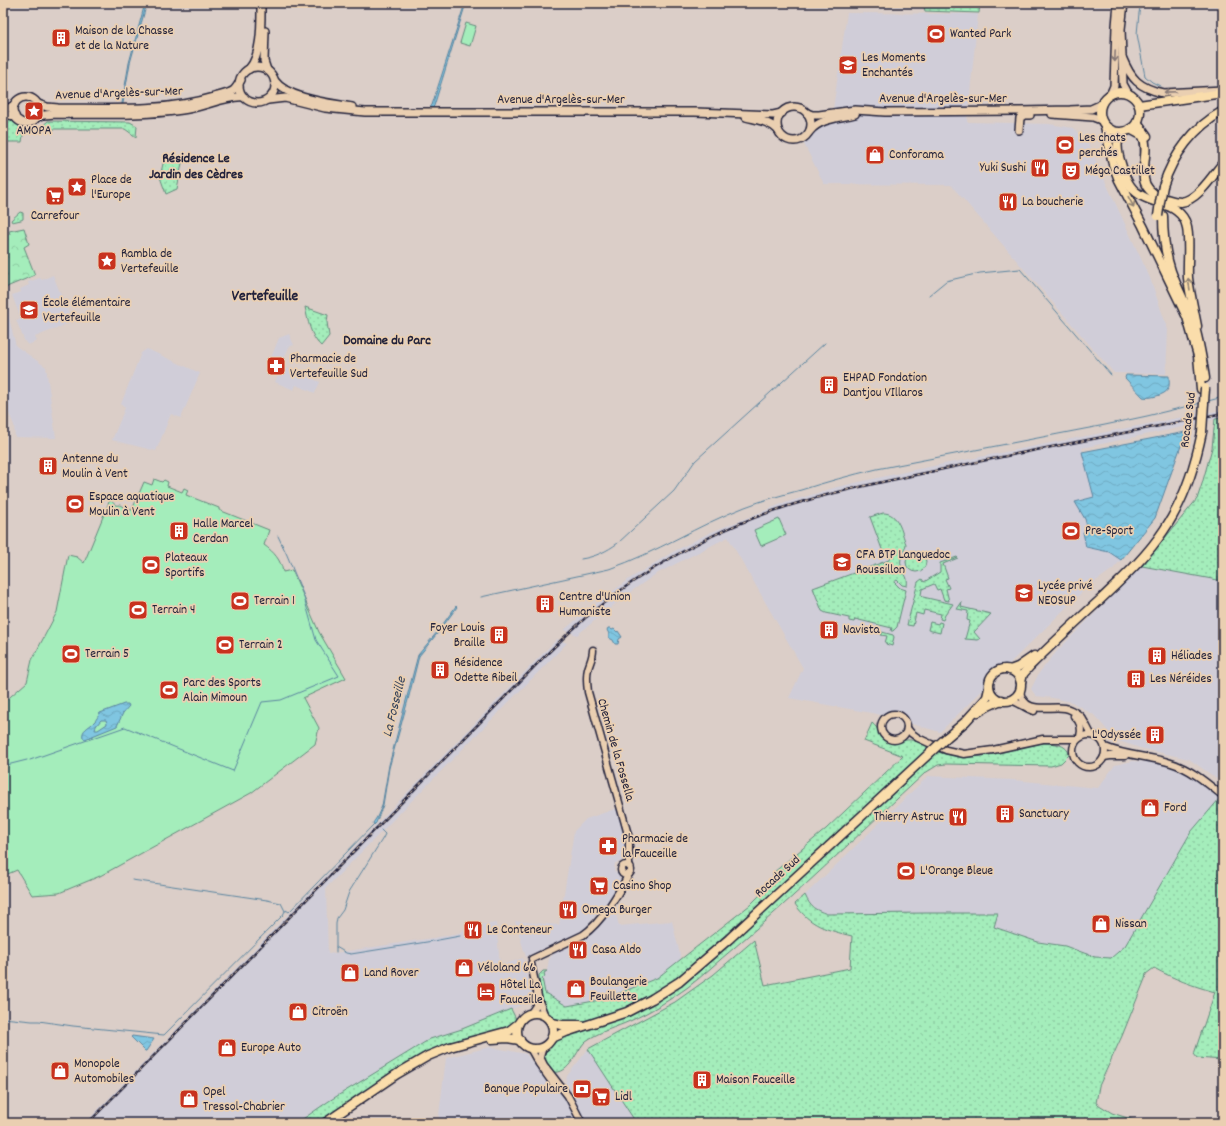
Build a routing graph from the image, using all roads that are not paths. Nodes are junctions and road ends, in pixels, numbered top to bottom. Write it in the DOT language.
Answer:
graph roads {
  1 [pos="261,3"];
  2 [pos="265,3"];
  3 [pos="1118,3"];
  4 [pos="1124,3"];
  5 [pos="1122,57"];
  6 [pos="249,69"];
  7 [pos="267,70"];
  8 [pos="240,80"];
  9 [pos="275,81"];
  10 [pos="1223,90"];
  11 [pos="1112,93"];
  12 [pos="1128,93"];
  13 [pos="1223,93"];
  14 [pos="244,97"];
  15 [pos="268,100"];
  16 [pos="14,104"];
  17 [pos="38,104"];
  18 [pos="1100,105"];
  19 [pos="1139,105"];
  20 [pos="3,109"];
  21 [pos="865,111"];
  22 [pos="1020,111"];
  23 [pos="1223,111"];
  24 [pos="392,112"];
  25 [pos="782,113"];
  26 [pos="807,113"];
  27 [pos="3,114"];
  28 [pos="729,114"];
  29 [pos="1066,115"];
  30 [pos="15,116"];
  31 [pos="37,117"];
  32 [pos="1223,117"];
  33 [pos="1137,122"];
  34 [pos="1103,123"];
  35 [pos="778,130"];
  36 [pos="1019,130"];
  37 [pos="1126,130"];
  38 [pos="810,131"];
  39 [pos="1223,158"];
  40 [pos="1223,163"];
  41 [pos="1165,188"];
  42 [pos="1160,216"];
  43 [pos="1173,287"];
  44 [pos="1204,378"];
  45 [pos="1203,388"];
  46 [pos="1200,431"];
  47 [pos="595,652"];
  48 [pos="1010,670"];
  49 [pos="1021,682"];
  50 [pos="989,688"];
  51 [pos="1020,691"];
  52 [pos="1001,700"];
  53 [pos="1010,700"];
  54 [pos="965,722"];
  55 [pos="907,728"];
  56 [pos="1090,734"];
  57 [pos="903,737"];
  58 [pos="918,738"];
  59 [pos="1079,738"];
  60 [pos="1051,739"];
  61 [pos="1105,747"];
  62 [pos="1072,750"];
  63 [pos="1135,756"];
  64 [pos="1104,758"];
  65 [pos="1223,796"];
  66 [pos="539,1001"];
  67 [pos="531,1013"];
  68 [pos="546,1016"];
  69 [pos="552,1023"];
  70 [pos="518,1024"];
  71 [pos="590,1024"];
  72 [pos="552,1038"];
  73 [pos="476,1040"];
  74 [pos="520,1040"];
  75 [pos="542,1047"];
  76 [pos="530,1048"];
  77 [pos="579,1119"];
  78 [pos="325,1123"];
  1 -- 6 [label="main road"];
  2 -- 7 [label="main road"];
  3 -- 11 [label="main road, one-way"];
  4 -- 5 [label="main road"];
  10 -- 5 [label="main road, one-way"];
  5 -- 12 [label="main road"];
  6 -- 7 [label="main road"];
  6 -- 8 [label="main road"];
  7 -- 9 [label="main road"];
  8 -- 14 [label="main road"];
  8 -- 17 [label="main road, Avenue d'Argelès-sur-Mer"];
  9 -- 15 [label="main road"];
  9 -- 24 [label="main road, Avenue d'Argelès-sur-Mer"];
  11 -- 12 [label="main road"];
  11 -- 18 [label="main road"];
  12 -- 19 [label="main road"];
  13 -- 19 [label="main road"];
  14 -- 15 [label="main road"];
  14 -- 31 [label="main road, Avenue d'Argelès-sur-Mer"];
  15 -- 24 [label="main road, Avenue d'Argelès-sur-Mer"];
  16 -- 17 [label="main road"];
  16 -- 20 [label="main road"];
  16 -- 30 [label="main road"];
  17 -- 31 [label="main road"];
  18 -- 22 [label="main road, Avenue d'Argelès-sur-Mer"];
  18 -- 34 [label="main road"];
  19 -- 33 [label="main road"];
  21 -- 22 [label="main road, Avenue d'Argelès-sur-Mer"];
  21 -- 26 [label="main road, Avenue d'Argelès-sur-Mer"];
  21 -- 38 [label="main road, Avenue d'Argelès-sur-Mer"];
  22 -- 29 [label="main road, Avenue d'Argelès-sur-Mer"];
  23 -- 41 [label="main road"];
  24 -- 28 [label="main road, Avenue d'Argelès-sur-Mer"];
  25 -- 26 [label="main road"];
  25 -- 28 [label="main road, Avenue d'Argelès-sur-Mer"];
  25 -- 35 [label="main road"];
  26 -- 38 [label="main road"];
  27 -- 30 [label="main road"];
  28 -- 35 [label="main road, Avenue d'Argelès-sur-Mer"];
  29 -- 34 [label="main road, Avenue d'Argelès-sur-Mer"];
  29 -- 36 [label="main road"];
  30 -- 31 [label="main road"];
  32 -- 41 [label="main road"];
  33 -- 37 [label="main road"];
  33 -- 39 [label="main road"];
  34 -- 37 [label="main road"];
  34 -- 43 [label="main road, Rocade Sud, one-way"];
  35 -- 38 [label="main road"];
  37 -- 40 [label="main road"];
  44 -- 37 [label="main road, Rocade Sud, one-way"];
  41 -- 42 [label="main road"];
  42 -- 43 [label="main road"];
  42 -- 44 [label="main road"];
  43 -- 45 [label="main road, Rocade Sud"];
  44 -- 45 [label="main road, Rocade Sud"];
  45 -- 46 [label="main road, Rocade Sud, bridge"];
  46 -- 48 [label="main road, Rocade Sud"];
  46 -- 49 [label="main road, Rocade Sud"];
  47 -- 66 [label="street, Chemin de la Fossella"];
  48 -- 49 [label="main road"];
  48 -- 50 [label="main road"];
  49 -- 51 [label="main road"];
  50 -- 52 [label="main road"];
  50 -- 54 [label="main road, Rocade Sud"];
  51 -- 53 [label="main road"];
  51 -- 56 [label="street"];
  52 -- 53 [label="main road"];
  52 -- 54 [label="main road, Rocade Sud"];
  53 -- 59 [label="street"];
  54 -- 71 [label="main road, Rocade Sud, bridge"];
  55 -- 57 [label="street"];
  55 -- 57 [label="street"];
  55 -- 58 [label="street"];
  56 -- 59 [label="street"];
  56 -- 61 [label="street"];
  57 -- 58 [label="street"];
  58 -- 60 [label="street"];
  59 -- 60 [label="street"];
  59 -- 62 [label="street"];
  60 -- 62 [label="street"];
  61 -- 63 [label="street"];
  61 -- 64 [label="street"];
  62 -- 64 [label="street"];
  63 -- 64 [label="street"];
  63 -- 65 [label="street"];
  66 -- 67 [label="street"];
  66 -- 68 [label="street"];
  67 -- 68 [label="main road"];
  67 -- 70 [label="main road"];
  68 -- 69 [label="main road"];
  69 -- 71 [label="main road"];
  69 -- 72 [label="main road"];
  70 -- 73 [label="main road"];
  70 -- 74 [label="main road"];
  71 -- 72 [label="main road"];
  72 -- 75 [label="main road"];
  73 -- 74 [label="main road"];
  73 -- 78 [label="main road"];
  74 -- 76 [label="main road"];
  75 -- 76 [label="main road"];
  75 -- 77 [label="street"];
  76 -- 77 [label="street"];
}
